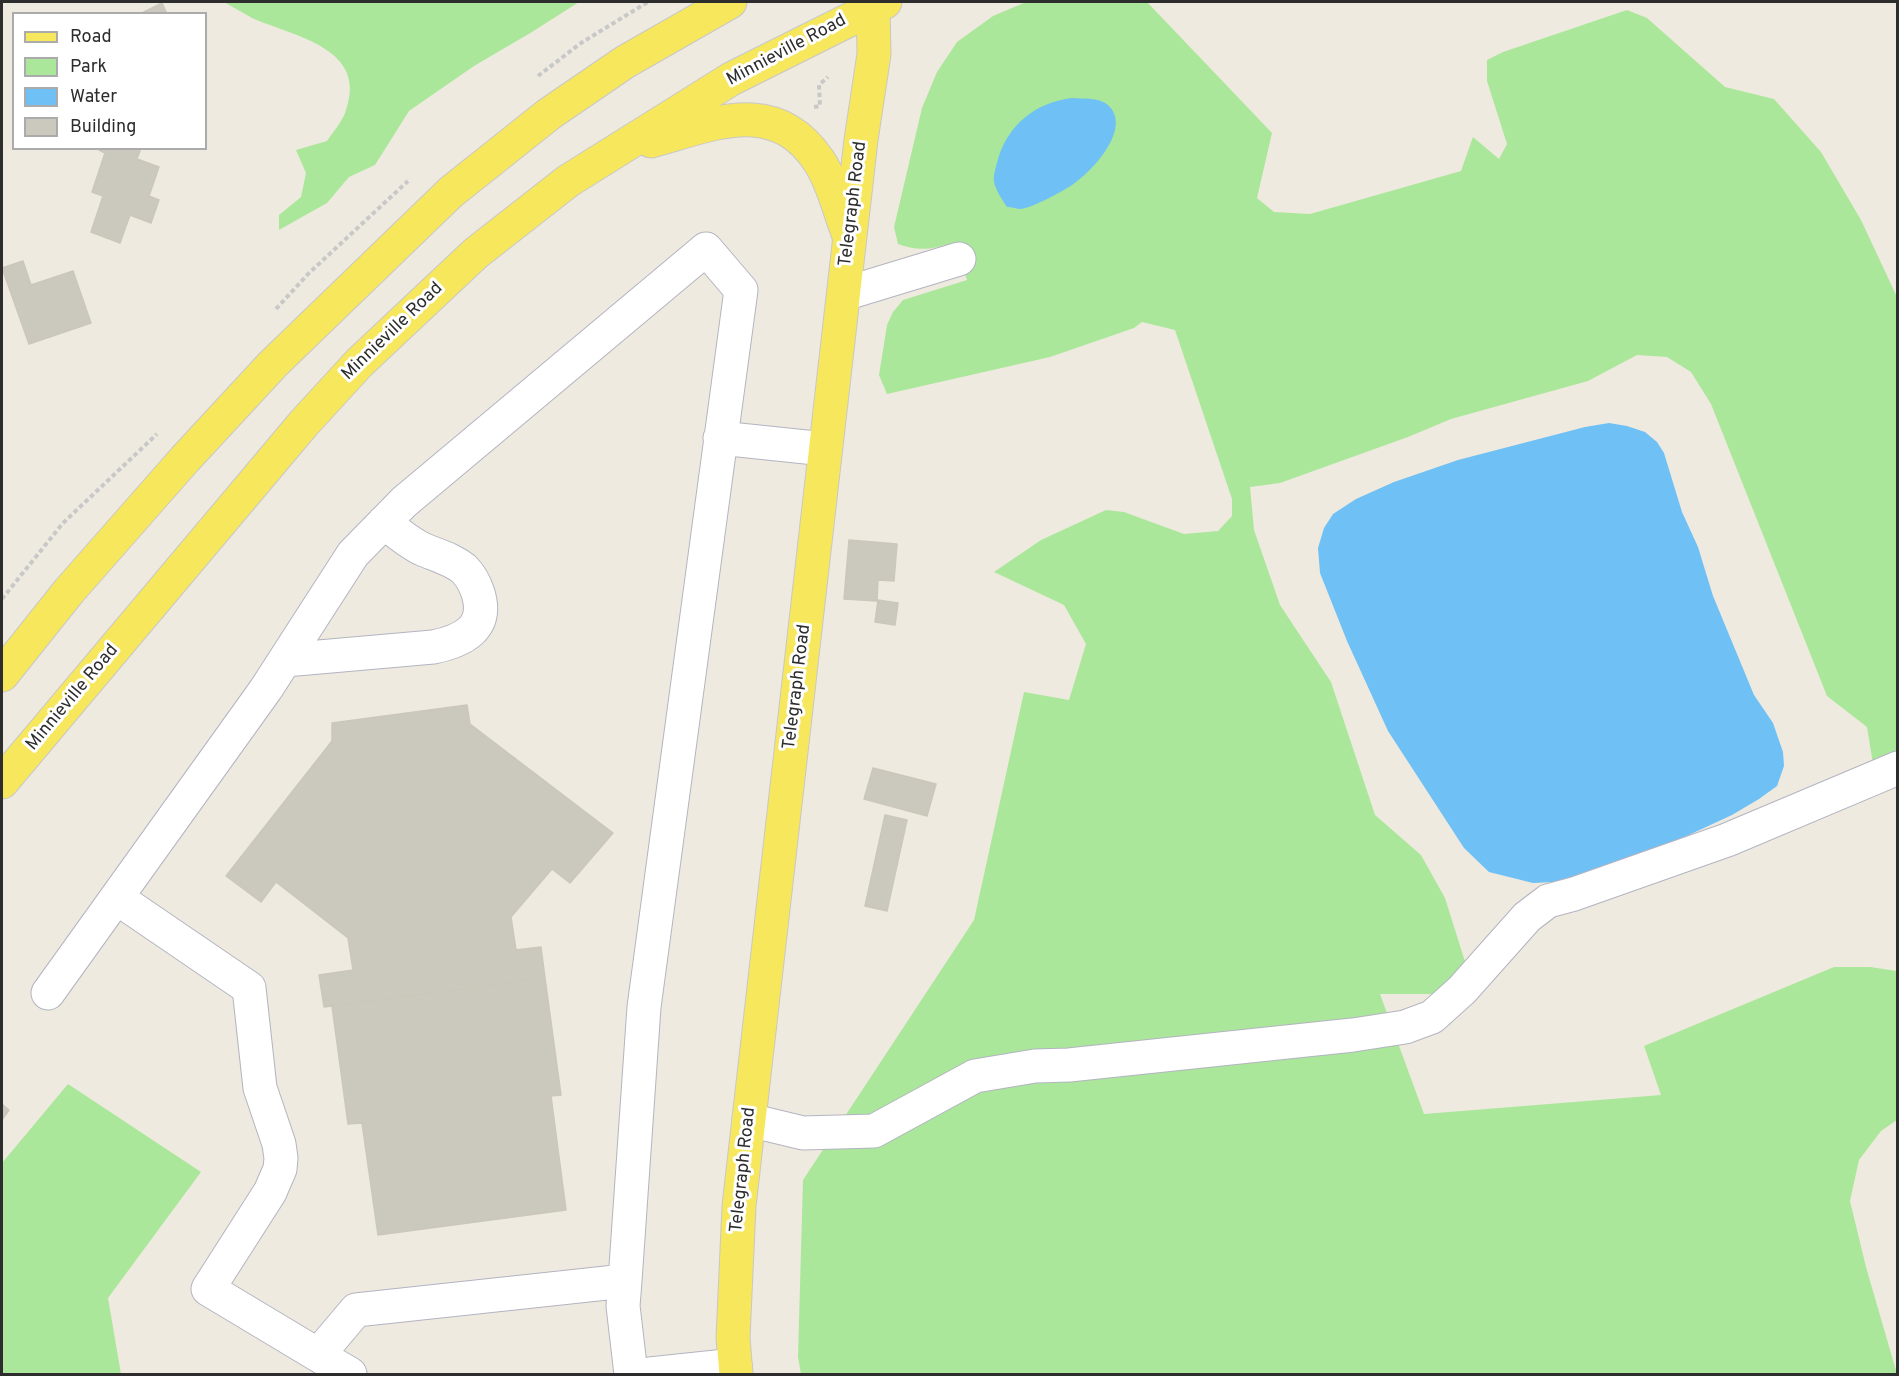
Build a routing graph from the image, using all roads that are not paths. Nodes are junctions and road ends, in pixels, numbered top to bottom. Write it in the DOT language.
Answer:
graph roads {
  1 [pos="730,2"];
  2 [pos="876,3"];
  3 [pos="616,150"];
  4 [pos="850,238"];
  5 [pos="959,259"];
  6 [pos="844,294"];
  7 [pos="720,438"];
  8 [pos="825,449"];
  9 [pos="384,522"];
  10 [pos="285,660"];
  11 [pos="2,675"];
  12 [pos="1898,768"];
  13 [pos="2,782"];
  14 [pos="117,898"];
  15 [pos="48,993"];
  16 [pos="749,1120"];
  17 [pos="625,1281"];
  18 [pos="318,1355"];
  19 [pos="736,1370"];
  20 [pos="350,1374"];
  21 [pos="631,1374"];
  22 [pos="650,1374"];
  1 -- 11 [label="main road"];
  2 -- 3 [label="main road, Minnieville Road"];
  2 -- 4 [label="main road, Telegraph Road"];
  3 -- 4 [label="main road"];
  3 -- 13 [label="main road, Minnieville Road"];
  4 -- 6 [label="main road, Telegraph Road"];
  5 -- 6 [label="lane"];
  6 -- 8 [label="main road, Telegraph Road"];
  7 -- 8 [label="lane"];
  7 -- 9 [label="lane"];
  7 -- 17 [label="lane"];
  8 -- 16 [label="main road, Telegraph Road"];
  9 -- 10 [label="lane"];
  9 -- 10 [label="lane"];
  10 -- 14 [label="lane"];
  12 -- 16 [label="lane"];
  14 -- 15 [label="lane"];
  14 -- 18 [label="lane"];
  16 -- 19 [label="main road, Telegraph Road"];
  17 -- 18 [label="lane"];
  17 -- 21 [label="lane"];
  18 -- 20 [label="lane"];
  19 -- 22 [label="lane"];
}
